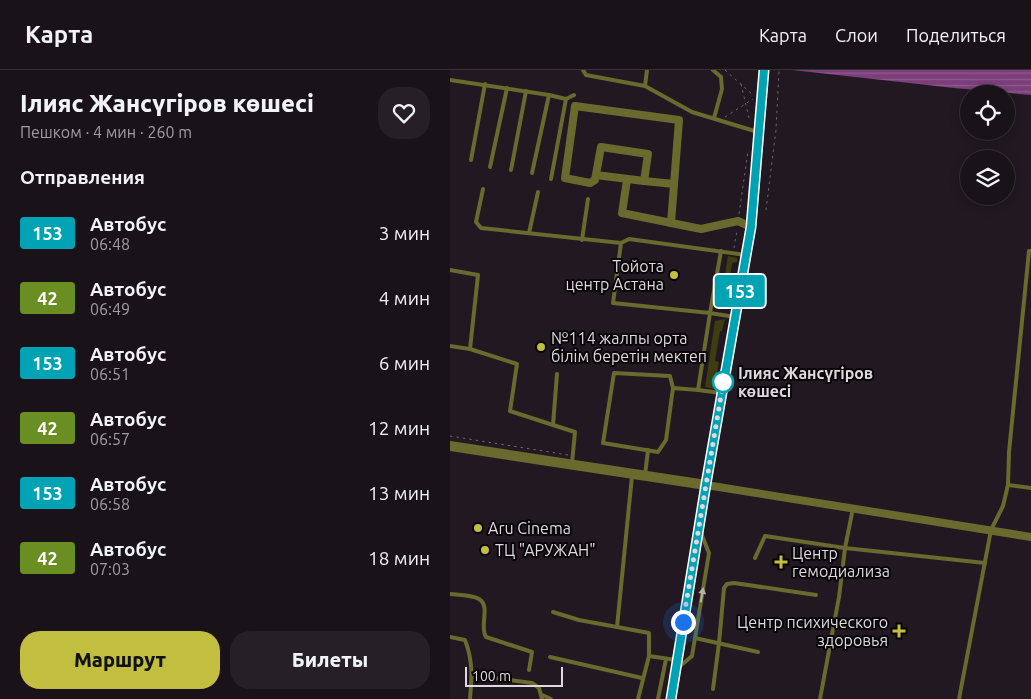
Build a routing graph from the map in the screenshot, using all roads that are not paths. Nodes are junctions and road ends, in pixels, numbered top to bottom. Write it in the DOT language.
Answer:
graph roads {
  1 [pos="583,70"];
  2 [pos="647,70"];
  3 [pos="713,70"];
  4 [pos="764,70"];
  5 [pos="450,80"];
  6 [pos="485,84"];
  7 [pos="645,86"];
  8 [pos="507,88"];
  9 [pos="526,91"];
  10 [pos="574,94"];
  11 [pos="549,95"];
  12 [pos="566,99"];
  13 [pos="714,118"];
  14 [pos="760,133"];
  15 [pos="471,160"];
  16 [pos="490,167"];
  17 [pos="511,170"];
  18 [pos="532,173"];
  19 [pos="596,176"];
  20 [pos="552,179"];
  21 [pos="627,180"];
  22 [pos="644,181"];
  23 [pos="674,184"];
  24 [pos="483,189"];
  25 [pos="538,192"];
  26 [pos="588,200"];
  27 [pos="671,223"];
  28 [pos="751,227"];
  29 [pos="529,233"];
  30 [pos="582,240"];
  31 [pos="621,243"];
  32 [pos="721,251"];
  33 [pos="1031,251"];
  34 [pos="746,255"];
  35 [pos="450,270"];
  36 [pos="710,313"];
  37 [pos="735,318"];
  38 [pos="450,346"];
  39 [pos="470,349"];
  40 [pos="557,374"];
  41 [pos="673,388"];
  42 [pos="698,390"];
  43 [pos="722,394"];
  44 [pos="553,425"];
  45 [pos="450,446"];
  46 [pos="648,450"];
  47 [pos="572,460"];
  48 [pos="632,473"];
  49 [pos="645,475"];
  50 [pos="706,484"];
  51 [pos="1008,485"];
  52 [pos="1031,488"];
  53 [pos="853,508"];
  54 [pos="699,528"];
  55 [pos="991,530"];
  56 [pos="1031,537"];
  57 [pos="845,548"];
  58 [pos="755,558"];
  59 [pos="985,563"];
  60 [pos="450,594"];
  61 [pos="816,594"];
  62 [pos="553,612"];
  63 [pos="617,627"];
  64 [pos="450,637"];
  65 [pos="695,638"];
  66 [pos="719,643"];
  67 [pos="758,652"];
  68 [pos="649,656"];
  69 [pos="550,657"];
  70 [pos="666,659"];
  71 [pos="676,665"];
  72 [pos="529,670"];
  73 [pos="472,675"];
  74 [pos="642,678"];
  75 [pos="713,690"];
  76 [pos="542,697"];
  77 [pos="470,699"];
  78 [pos="551,699"];
  79 [pos="638,699"];
  80 [pos="658,699"];
  81 [pos="671,699"];
  82 [pos="820,699"];
  83 [pos="959,699"];
  1 -- 7 [label="lane"];
  2 -- 7 [label="lane"];
  3 -- 13 [label="lane"];
  4 -- 14 [label="main road"];
  5 -- 6 [label="lane"];
  6 -- 8 [label="lane"];
  6 -- 15 [label="lane"];
  7 -- 13 [label="lane"];
  8 -- 9 [label="lane"];
  8 -- 16 [label="lane"];
  9 -- 11 [label="lane"];
  9 -- 17 [label="lane"];
  10 -- 12 [label="lane"];
  11 -- 12 [label="lane"];
  11 -- 18 [label="lane"];
  12 -- 20 [label="lane"];
  13 -- 14 [label="lane"];
  14 -- 28 [label="main road"];
  19 -- 21 [label="street"];
  19 -- 22 [label="street"];
  19 -- 23 [label="street"];
  21 -- 22 [label="street"];
  21 -- 27 [label="street"];
  22 -- 23 [label="street"];
  23 -- 27 [label="street"];
  24 -- 29 [label="lane"];
  25 -- 29 [label="lane"];
  26 -- 30 [label="lane"];
  27 -- 28 [label="street"];
  28 -- 34 [label="main road"];
  29 -- 30 [label="lane"];
  30 -- 31 [label="lane"];
  31 -- 32 [label="lane"];
  31 -- 36 [label="lane"];
  32 -- 34 [label="lane"];
  32 -- 36 [label="lane"];
  33 -- 51 [label="lane"];
  34 -- 37 [label="main road"];
  35 -- 39 [label="lane"];
  36 -- 37 [label="lane"];
  36 -- 42 [label="lane"];
  37 -- 43 [label="main road"];
  38 -- 39 [label="lane"];
  39 -- 44 [label="lane"];
  40 -- 44 [label="lane"];
  41 -- 42 [label="lane"];
  41 -- 46 [label="lane"];
  41 -- 46 [label="lane"];
  42 -- 43 [label="lane"];
  43 -- 50 [label="main road"];
  44 -- 47 [label="lane"];
  45 -- 47 [label="street"];
  46 -- 49 [label="lane"];
  47 -- 48 [label="street"];
  48 -- 49 [label="street"];
  48 -- 63 [label="lane"];
  49 -- 50 [label="street"];
  50 -- 53 [label="street"];
  50 -- 54 [label="main road"];
  51 -- 52 [label="lane"];
  51 -- 55 [label="lane"];
  53 -- 55 [label="street"];
  53 -- 57 [label="lane"];
  65 -- 54 [label="lane, one-way"];
  54 -- 71 [label="main road"];
  55 -- 56 [label="street"];
  55 -- 59 [label="lane"];
  57 -- 58 [label="lane"];
  57 -- 59 [label="lane"];
  57 -- 82 [label="lane"];
  59 -- 83 [label="lane"];
  60 -- 72 [label="lane"];
  61 -- 66 [label="lane"];
  62 -- 63 [label="lane"];
  63 -- 68 [label="lane"];
  64 -- 73 [label="lane"];
  65 -- 66 [label="lane"];
  65 -- 71 [label="lane"];
  66 -- 67 [label="lane"];
  66 -- 75 [label="lane"];
  68 -- 70 [label="lane"];
  68 -- 74 [label="lane"];
  69 -- 74 [label="lane"];
  70 -- 71 [label="lane"];
  70 -- 80 [label="lane"];
  71 -- 81 [label="main road"];
  73 -- 76 [label="lane"];
  73 -- 77 [label="lane"];
  74 -- 79 [label="lane"];
  76 -- 78 [label="lane"];
}
